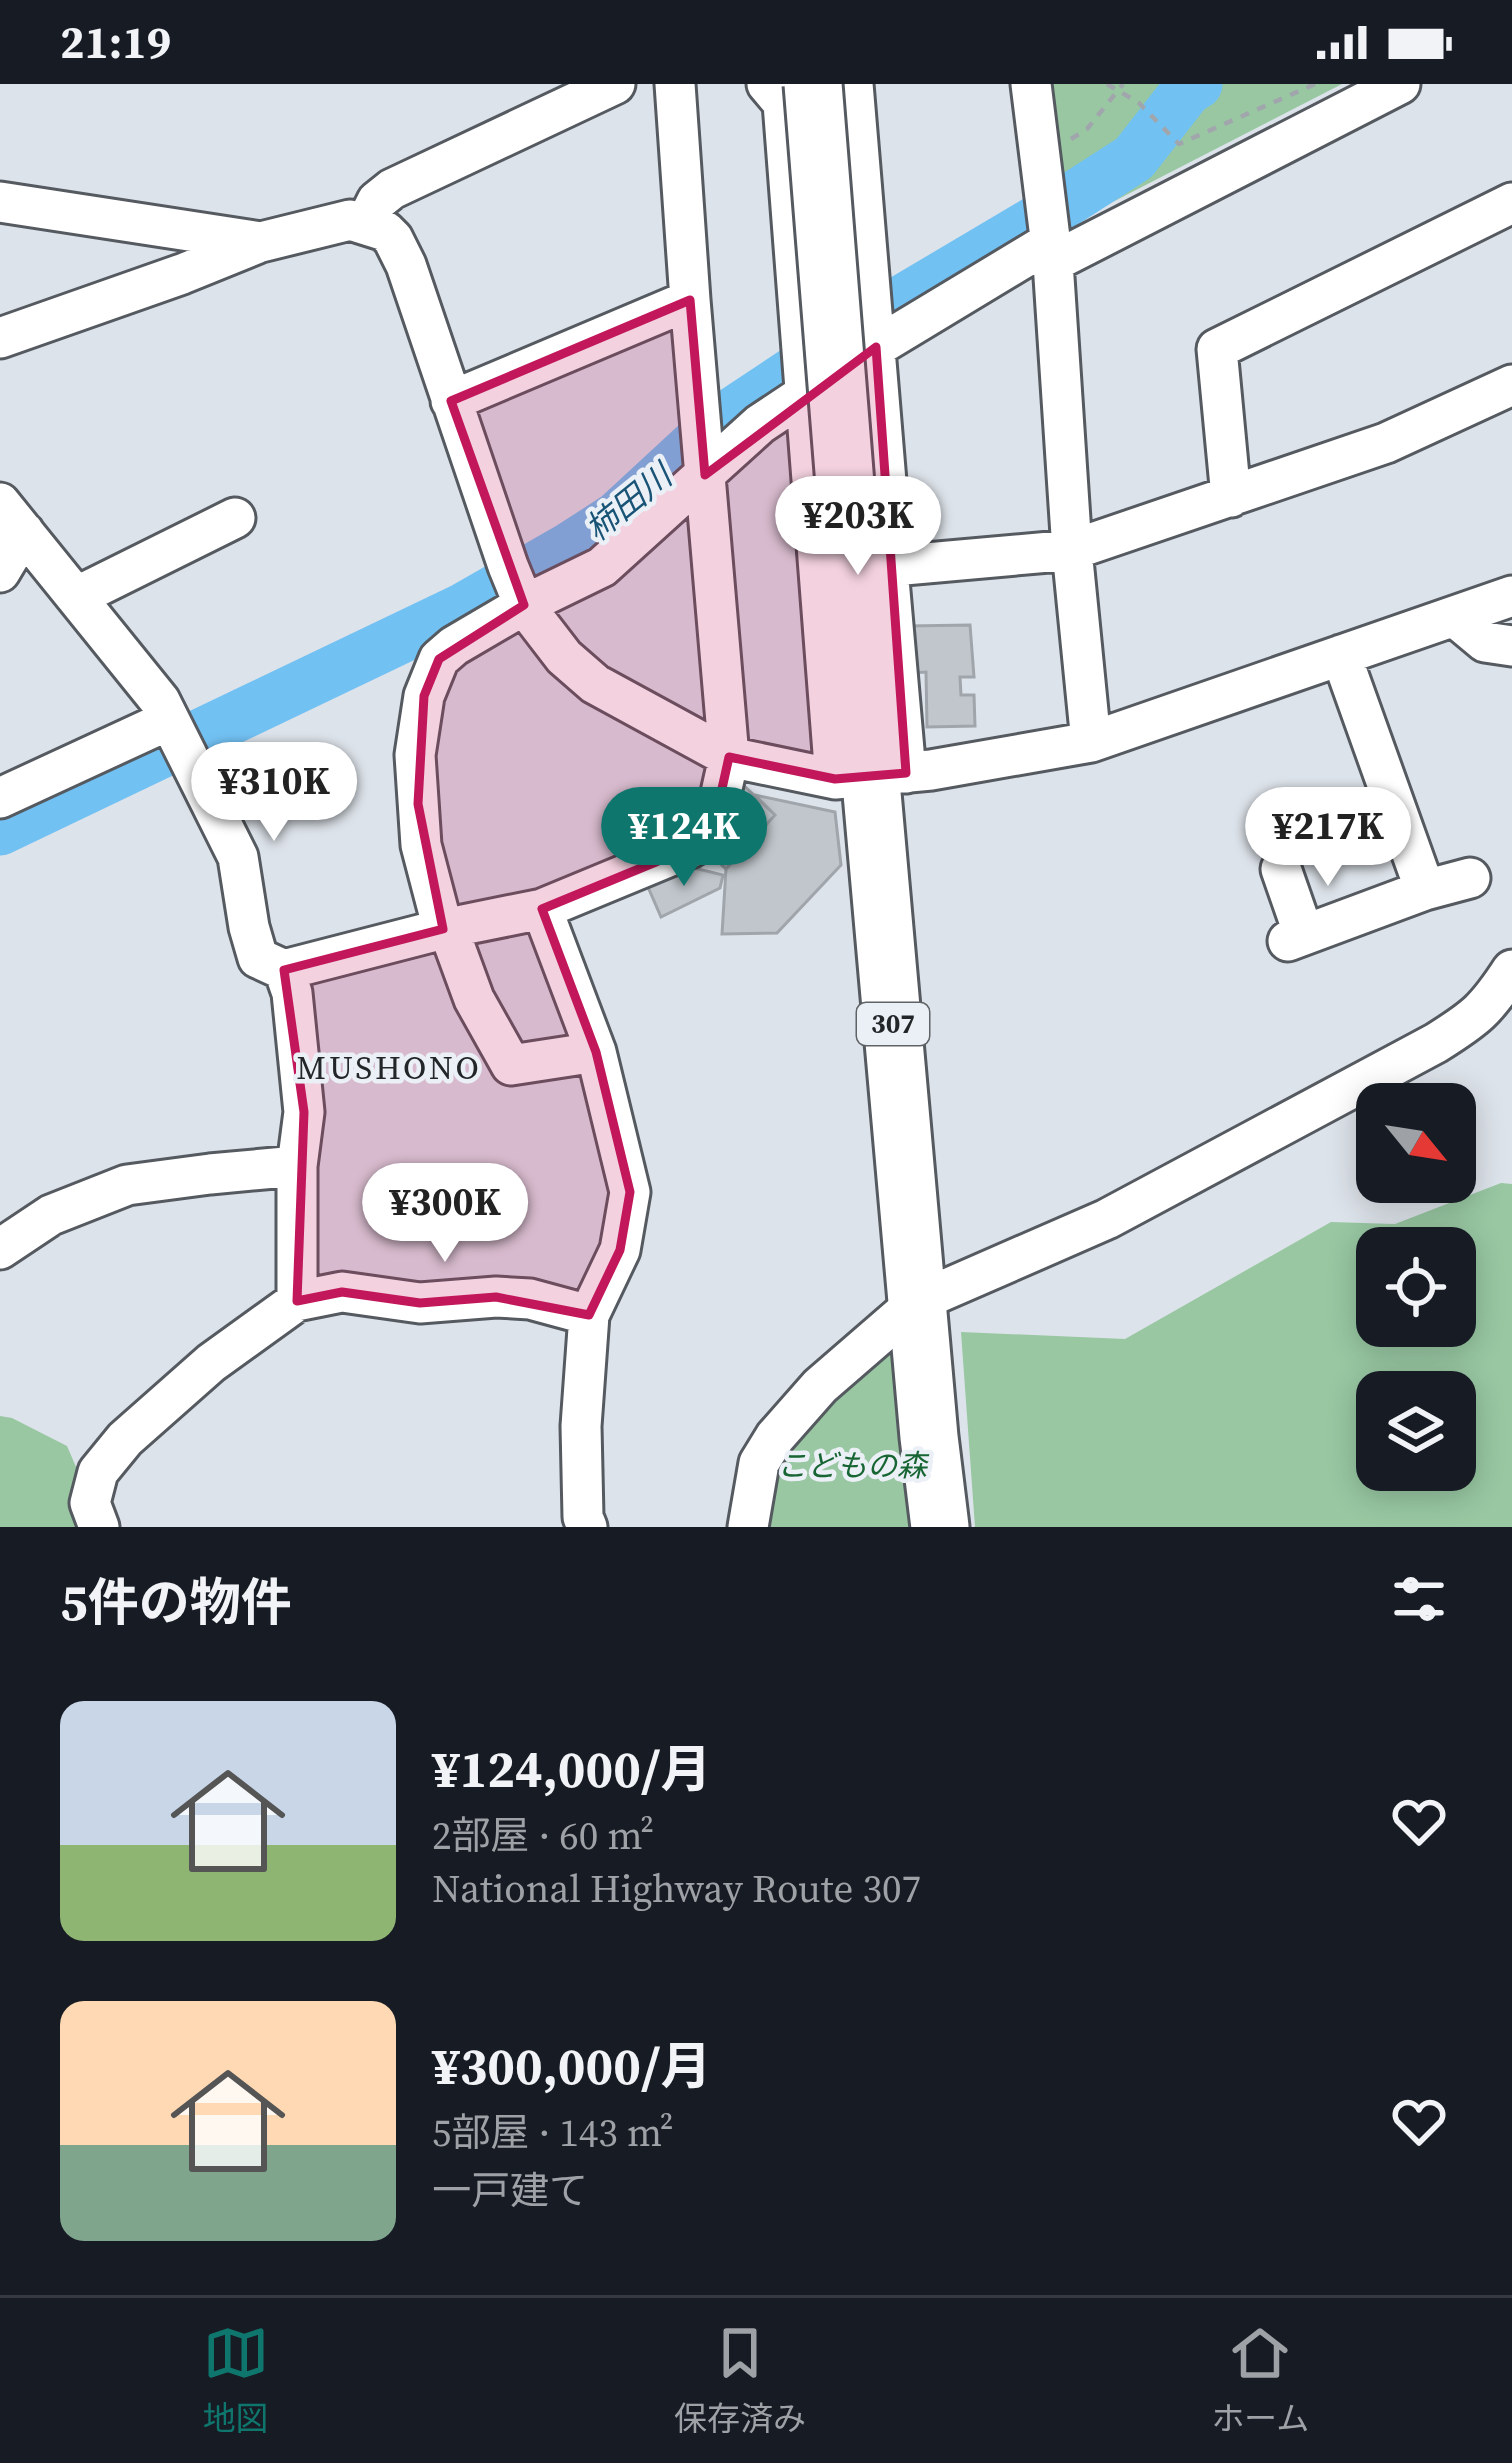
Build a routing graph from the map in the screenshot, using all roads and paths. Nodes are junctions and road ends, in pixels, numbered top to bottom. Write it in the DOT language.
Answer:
graph roads {
  1 [pos="615,84"];
  2 [pos="675,84"];
  3 [pos="767,84"];
  4 [pos="813,84"];
  5 [pos="853,84"];
  6 [pos="1031,84"];
  7 [pos="1107,84"];
  8 [pos="1315,84"];
  9 [pos="1400,84"];
  10 [pos="1120,87"];
  11 [pos="1043,177"];
  12 [pos="0,202"];
  13 [pos="1512,203"];
  14 [pos="366,223"];
  15 [pos="261,242"];
  16 [pos="1051,248"];
  17 [pos="690,301"];
  18 [pos="0,338"];
  19 [pos="876,347"];
  20 [pos="1512,386"];
  21 [pos="804,387"];
  22 [pos="451,401"];
  23 [pos="705,468"];
  24 [pos="1231,497"];
  25 [pos="12,517"];
  26 [pos="236,518"];
  27 [pos="1072,550"];
  28 [pos="893,566"];
  29 [pos="0,572"];
  30 [pos="518,590"];
  31 [pos="1512,596"];
  32 [pos="76,597"];
  33 [pos="1455,617"];
  34 [pos="1512,646"];
  35 [pos="1341,656"];
  36 [pos="169,720"];
  37 [pos="1091,742"];
  38 [pos="729,757"];
  39 [pos="871,776"];
  40 [pos="0,799"];
  41 [pos="1280,869"];
  42 [pos="1470,878"];
  43 [pos="1425,890"];
  44 [pos="542,909"];
  45 [pos="446,928"];
  46 [pos="284,970"];
  47 [pos="1512,970"];
  48 [pos="596,1052"];
  49 [pos="297,1166"];
  50 [pos="0,1249"];
  51 [pos="297,1301"];
  52 [pos="917,1302"];
  53 [pos="589,1315"];
  54 [pos="99,1527"];
  55 [pos="587,1527"];
  56 [pos="748,1527"];
  57 [pos="940,1527"];
  1 -- 14 [label="street"];
  2 -- 17 [label="street"];
  3 -- 21 [label="street"];
  4 -- 39 [label="highway, 307, bridge"];
  5 -- 19 [label="street"];
  6 -- 11 [label="street"];
  7 -- 10 [label="path"];
  8 -- 10 [label="path"];
  9 -- 16 [label="street"];
  10 -- 11 [label="path"];
  11 -- 16 [label="street"];
  12 -- 15 [label="street"];
  13 -- 24 [label="street"];
  14 -- 15 [label="street"];
  14 -- 22 [label="street"];
  15 -- 18 [label="street"];
  16 -- 19 [label="street"];
  16 -- 27 [label="street"];
  17 -- 22 [label="street"];
  17 -- 23 [label="street"];
  19 -- 21 [label="street"];
  19 -- 28 [label="street"];
  20 -- 24 [label="street"];
  21 -- 23 [label="street"];
  21 -- 39 [label="street"];
  22 -- 30 [label="street"];
  23 -- 30 [label="street"];
  23 -- 38 [label="street"];
  24 -- 27 [label="street"];
  25 -- 29 [label="street"];
  25 -- 32 [label="street"];
  26 -- 32 [label="street"];
  27 -- 28 [label="street"];
  27 -- 37 [label="street"];
  28 -- 39 [label="street"];
  30 -- 38 [label="street"];
  30 -- 45 [label="street"];
  31 -- 33 [label="street"];
  32 -- 36 [label="street"];
  33 -- 34 [label="street"];
  33 -- 35 [label="street"];
  35 -- 37 [label="street"];
  35 -- 43 [label="street"];
  36 -- 40 [label="street"];
  36 -- 46 [label="street"];
  37 -- 39 [label="street"];
  38 -- 39 [label="street"];
  38 -- 44 [label="street"];
  39 -- 52 [label="highway, 307"];
  41 -- 43 [label="street"];
  42 -- 43 [label="street"];
  44 -- 45 [label="street"];
  44 -- 48 [label="street"];
  45 -- 46 [label="street"];
  45 -- 48 [label="street"];
  46 -- 49 [label="street"];
  47 -- 52 [label="street"];
  48 -- 53 [label="street"];
  49 -- 50 [label="street"];
  49 -- 51 [label="street"];
  51 -- 53 [label="street"];
  51 -- 54 [label="street"];
  52 -- 56 [label="street"];
  52 -- 57 [label="highway, 307"];
  53 -- 55 [label="street"];
}
